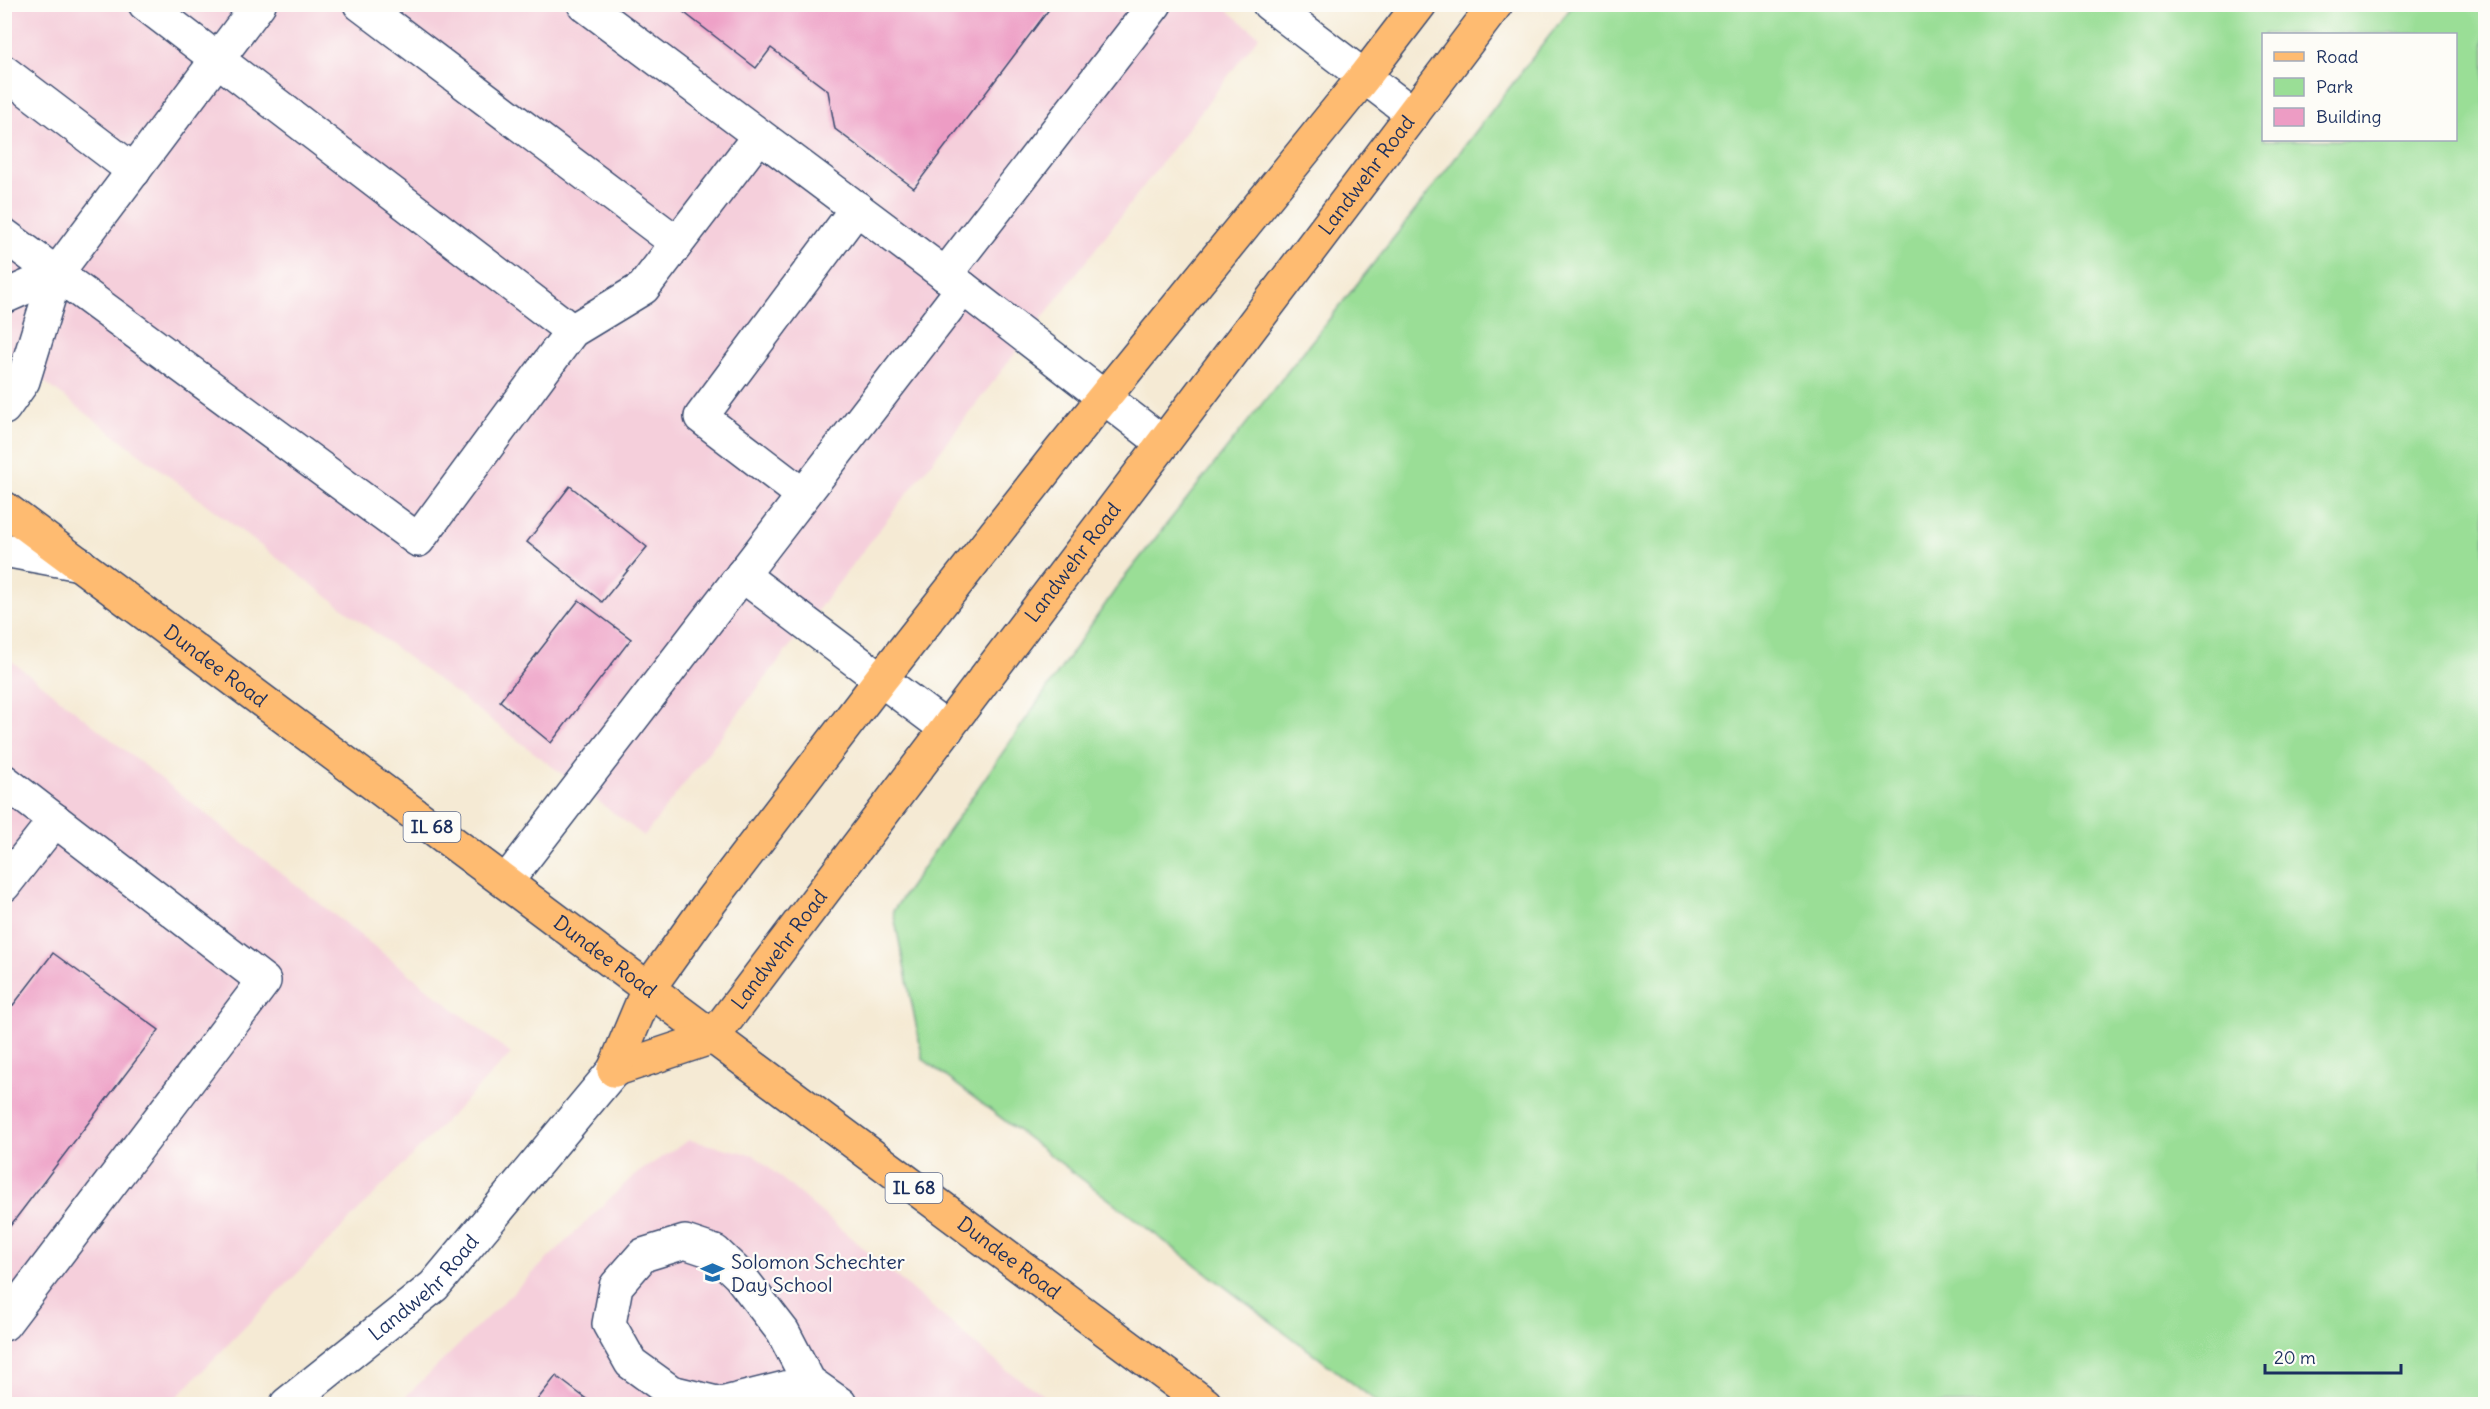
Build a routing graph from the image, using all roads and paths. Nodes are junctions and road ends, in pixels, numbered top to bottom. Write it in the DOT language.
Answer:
graph roads {
  1 [pos="145,4"];
  2 [pos="259,4"];
  3 [pos="360,4"];
  4 [pos="584,4"];
  5 [pos="1155,4"];
  6 [pos="1269,4"];
  7 [pos="1420,4"];
  8 [pos="1496,4"];
  9 [pos="217,60"];
  10 [pos="4,72"];
  11 [pos="1364,77"];
  12 [pos="1413,114"];
  13 [pos="759,136"];
  14 [pos="134,171"];
  15 [pos="857,208"];
  16 [pos="4,235"];
  17 [pos="677,243"];
  18 [pos="56,274"];
  19 [pos="954,282"];
  20 [pos="4,297"];
  21 [pos="572,331"];
  22 [pos="1105,398"];
  23 [pos="4,408"];
  24 [pos="1163,443"];
  25 [pos="803,495"];
  26 [pos="4,508"];
  27 [pos="4,550"];
  28 [pos="80,564"];
  29 [pos="742,575"];
  30 [pos="881,679"];
  31 [pos="947,729"];
  32 [pos="4,781"];
  33 [pos="54,820"];
  34 [pos="506,882"];
  35 [pos="4,885"];
  36 [pos="648,989"];
  37 [pos="713,1037"];
  38 [pos="614,1070"];
  39 [pos="4,1323"];
  40 [pos="808,1383"];
  41 [pos="287,1404"];
  42 [pos="840,1404"];
  43 [pos="1205,1404"];
  1 -- 9 [label="street"];
  2 -- 9 [label="street"];
  3 -- 17 [label="street"];
  4 -- 13 [label="street"];
  5 -- 19 [label="street"];
  6 -- 11 [label="street"];
  7 -- 11 [label="main road, Landwehr Road"];
  8 -- 12 [label="main road, Landwehr Road"];
  9 -- 14 [label="street"];
  9 -- 21 [label="street"];
  10 -- 14 [label="street"];
  11 -- 12 [label="street"];
  11 -- 22 [label="main road, Landwehr Road"];
  12 -- 24 [label="main road, Landwehr Road"];
  13 -- 15 [label="street"];
  13 -- 17 [label="street"];
  14 -- 18 [label="street"];
  15 -- 19 [label="street"];
  15 -- 25 [label="street"];
  16 -- 18 [label="street"];
  17 -- 21 [label="street"];
  18 -- 20 [label="street"];
  18 -- 21 [label="street"];
  18 -- 23 [label="street"];
  19 -- 22 [label="street"];
  19 -- 25 [label="street"];
  22 -- 24 [label="street"];
  22 -- 30 [label="main road, Landwehr Road"];
  24 -- 31 [label="main road, Landwehr Road"];
  25 -- 29 [label="street"];
  26 -- 28 [label="main road, Dundee Road / IL 68"];
  27 -- 28 [label="street"];
  28 -- 34 [label="main road, Dundee Road / IL 68"];
  29 -- 30 [label="street"];
  29 -- 34 [label="street"];
  30 -- 31 [label="street"];
  30 -- 36 [label="main road, Landwehr Road"];
  31 -- 37 [label="main road, Landwehr Road"];
  32 -- 33 [label="street"];
  33 -- 35 [label="street"];
  33 -- 39 [label="street"];
  34 -- 36 [label="main road, Dundee Road / IL 68"];
  36 -- 37 [label="main road, Dundee Road / IL 68"];
  36 -- 38 [label="main road, Landwehr Road"];
  37 -- 38 [label="main road"];
  37 -- 43 [label="main road, Dundee Road / IL 68"];
  38 -- 41 [label="street, Landwehr Road"];
  40 -- 40 [label="street"];
  40 -- 42 [label="street"];
}
